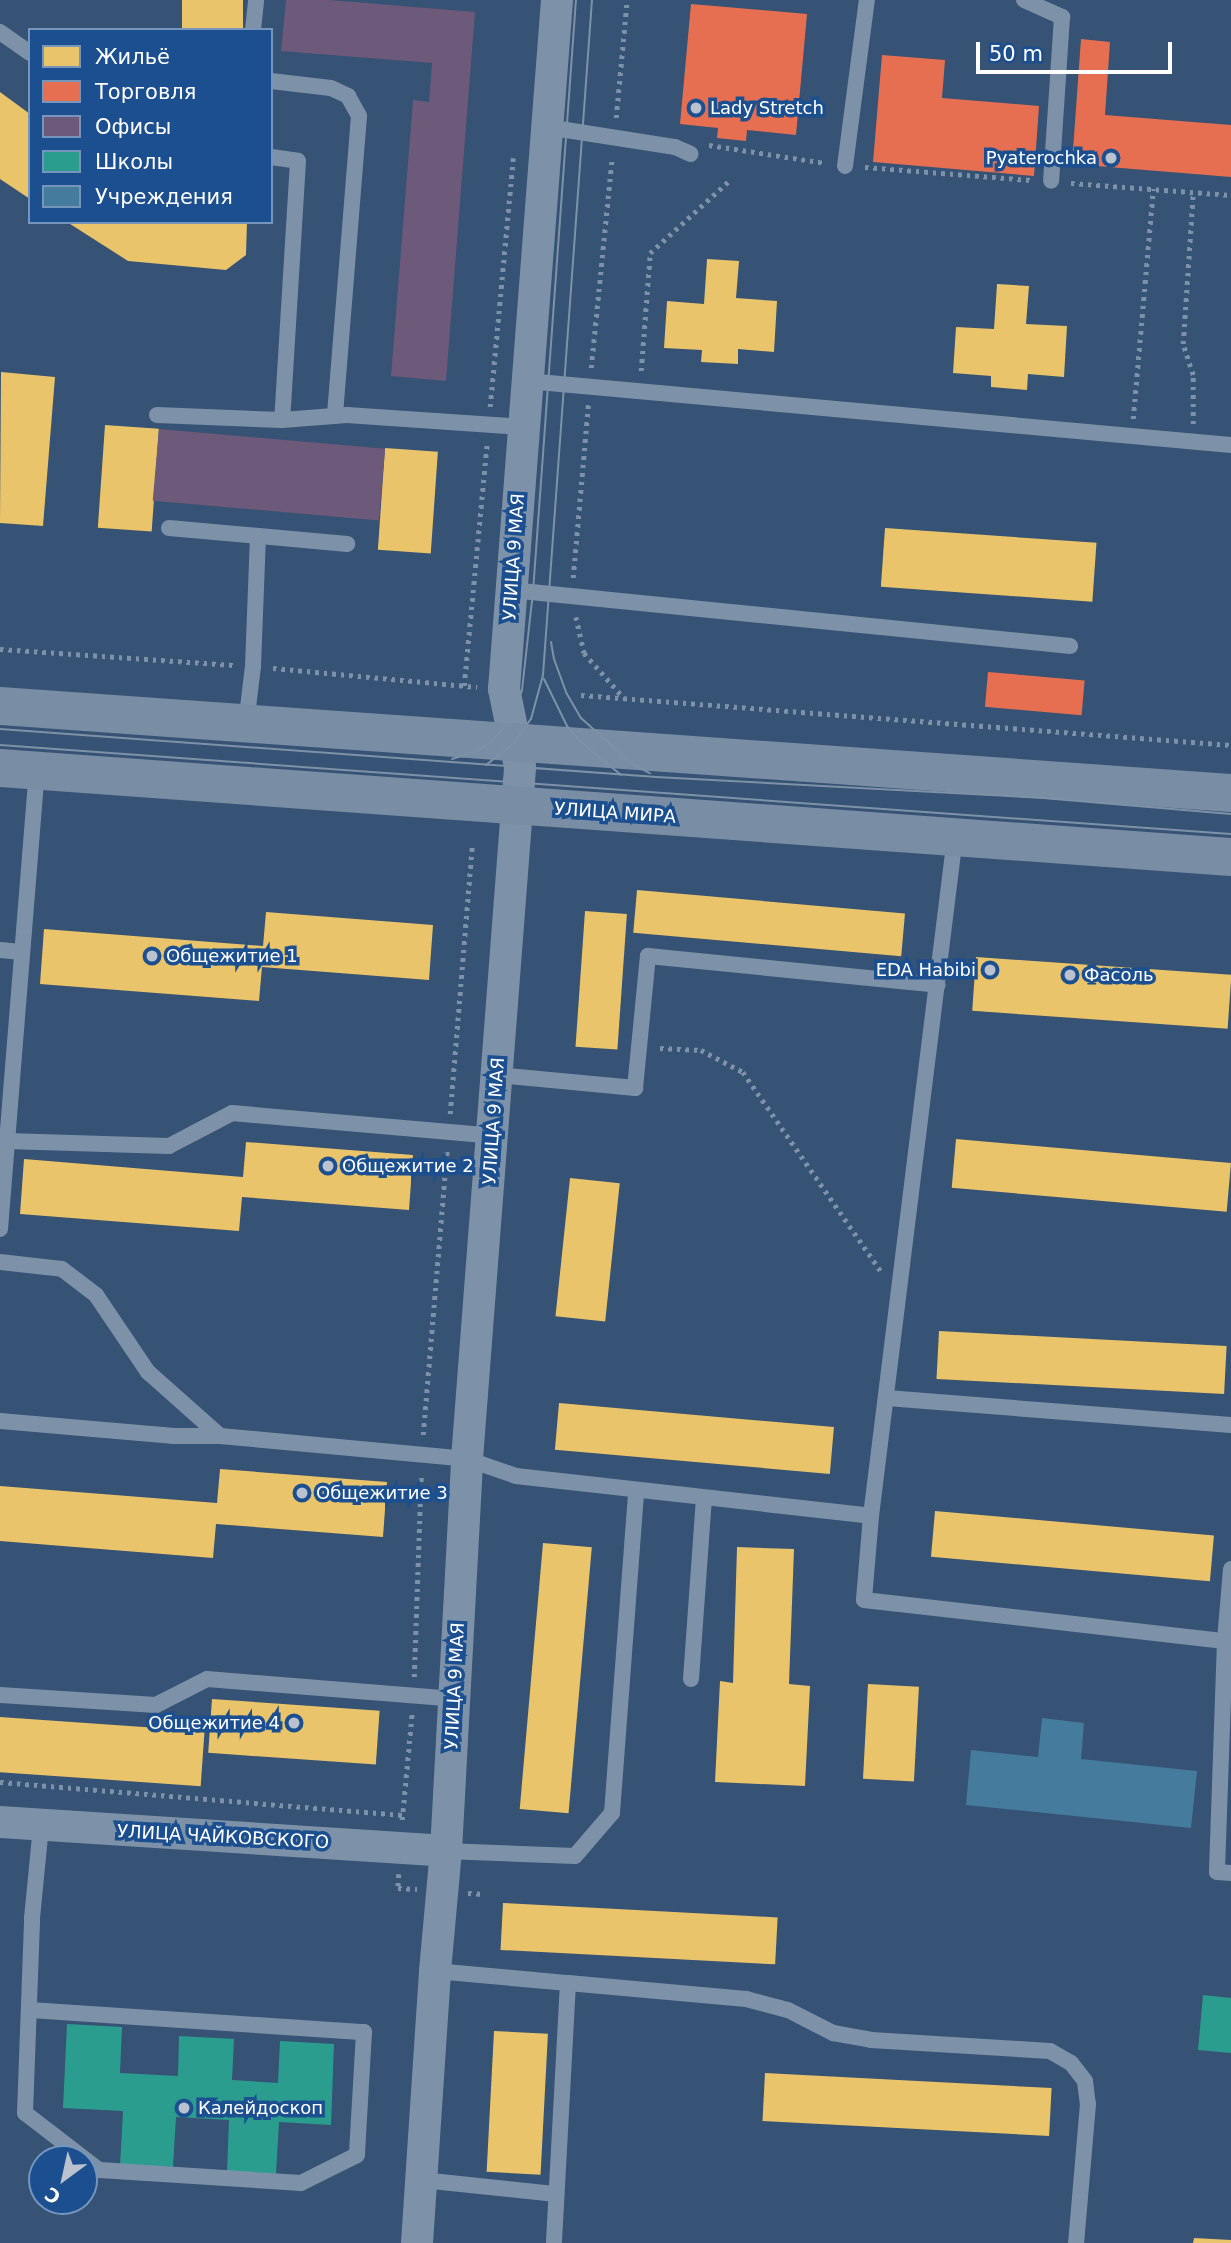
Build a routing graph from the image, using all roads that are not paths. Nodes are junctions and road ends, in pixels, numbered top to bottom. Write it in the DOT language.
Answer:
graph roads {
  1 [pos="256,0"];
  2 [pos="557,0"];
  3 [pos="867,0"];
  4 [pos="1024,0"];
  5 [pos="253,28"];
  6 [pos="0,32"];
  7 [pos="28,52"];
  8 [pos="273,80"];
  9 [pos="547,127"];
  10 [pos="691,154"];
  11 [pos="273,157"];
  12 [pos="845,166"];
  13 [pos="1051,181"];
  14 [pos="527,381"];
  15 [pos="157,415"];
  16 [pos="335,416"];
  17 [pos="282,420"];
  18 [pos="524,427"];
  19 [pos="1231,445"];
  20 [pos="169,528"];
  21 [pos="258,537"];
  22 [pos="347,544"];
  23 [pos="511,590"];
  24 [pos="1070,646"];
  25 [pos="0,706"];
  26 [pos="246,724"];
  27 [pos="514,743"];
  28 [pos="18,770"];
  29 [pos="1231,793"];
  30 [pos="517,806"];
  31 [pos="955,837"];
  32 [pos="1231,857"];
  33 [pos="0,950"];
  34 [pos="22,952"];
  35 [pos="937,985"];
  36 [pos="498,1074"];
  37 [pos="493,1136"];
  38 [pos="7,1141"];
  39 [pos="0,1229"];
  40 [pos="0,1262"];
  41 [pos="887,1398"];
  42 [pos="0,1421"];
  43 [pos="1231,1425"];
  44 [pos="220,1436"];
  45 [pos="467,1459"];
  46 [pos="636,1491"];
  47 [pos="704,1498"];
  48 [pos="871,1516"];
  49 [pos="1231,1569"];
  50 [pos="1225,1641"];
  51 [pos="691,1679"];
  52 [pos="0,1695"];
  53 [pos="454,1699"];
  54 [pos="0,1822"];
  55 [pos="41,1826"];
  56 [pos="446,1851"];
  57 [pos="1231,1873"];
  58 [pos="435,1971"];
  59 [pos="568,1983"];
  60 [pos="30,2010"];
  61 [pos="422,2180"];
  62 [pos="556,2194"];
  63 [pos="417,2243"];
  64 [pos="555,2243"];
  65 [pos="1076,2243"];
  1 -- 5 [label="lane"];
  2 -- 9 [label="street, УЛИЦА 9 МАЯ"];
  3 -- 12 [label="lane"];
  4 -- 13 [label="lane"];
  6 -- 7 [label="lane"];
  8 -- 16 [label="lane"];
  9 -- 10 [label="lane"];
  9 -- 14 [label="street, УЛИЦА 9 МАЯ"];
  11 -- 17 [label="lane"];
  14 -- 18 [label="street, УЛИЦА 9 МАЯ"];
  14 -- 19 [label="lane"];
  15 -- 17 [label="lane"];
  16 -- 17 [label="lane"];
  16 -- 18 [label="lane"];
  18 -- 23 [label="street, УЛИЦА 9 МАЯ"];
  20 -- 21 [label="lane"];
  21 -- 22 [label="lane"];
  21 -- 26 [label="lane"];
  23 -- 24 [label="lane"];
  23 -- 27 [label="street, УЛИЦА 9 МАЯ"];
  25 -- 26 [label="main road"];
  26 -- 27 [label="main road"];
  27 -- 29 [label="main road"];
  27 -- 30 [label="street, УЛИЦА 9 МАЯ"];
  28 -- 30 [label="main road, УЛИЦА МИРА"];
  28 -- 34 [label="lane"];
  30 -- 31 [label="main road, УЛИЦА МИРА"];
  30 -- 36 [label="street, УЛИЦА 9 МАЯ"];
  31 -- 32 [label="main road, УЛИЦА МИРА"];
  31 -- 35 [label="lane"];
  33 -- 34 [label="lane"];
  34 -- 38 [label="lane"];
  35 -- 36 [label="lane"];
  35 -- 41 [label="lane"];
  36 -- 37 [label="street, УЛИЦА 9 МАЯ"];
  37 -- 38 [label="lane"];
  37 -- 45 [label="street, УЛИЦА 9 МАЯ"];
  38 -- 39 [label="lane"];
  40 -- 44 [label="lane"];
  41 -- 43 [label="lane"];
  41 -- 48 [label="lane"];
  42 -- 44 [label="lane"];
  44 -- 45 [label="lane"];
  45 -- 46 [label="lane"];
  45 -- 53 [label="street, УЛИЦА 9 МАЯ"];
  46 -- 47 [label="lane"];
  46 -- 56 [label="lane"];
  47 -- 48 [label="lane"];
  47 -- 51 [label="lane"];
  48 -- 50 [label="lane"];
  49 -- 50 [label="lane"];
  50 -- 57 [label="lane"];
  52 -- 53 [label="lane"];
  53 -- 56 [label="street, УЛИЦА 9 МАЯ"];
  54 -- 55 [label="street, УЛИЦА ЧАЙКОВСКОГО"];
  55 -- 56 [label="street, УЛИЦА ЧАЙКОВСКОГО"];
  55 -- 60 [label="lane"];
  56 -- 58 [label="street, УЛИЦА 9 МАЯ"];
  58 -- 59 [label="lane"];
  58 -- 61 [label="street, УЛИЦА 9 МАЯ"];
  59 -- 62 [label="lane"];
  59 -- 65 [label="lane"];
  60 -- 60 [label="lane"];
  61 -- 62 [label="lane"];
  61 -- 63 [label="street, УЛИЦА 9 МАЯ"];
  62 -- 64 [label="lane"];
}
